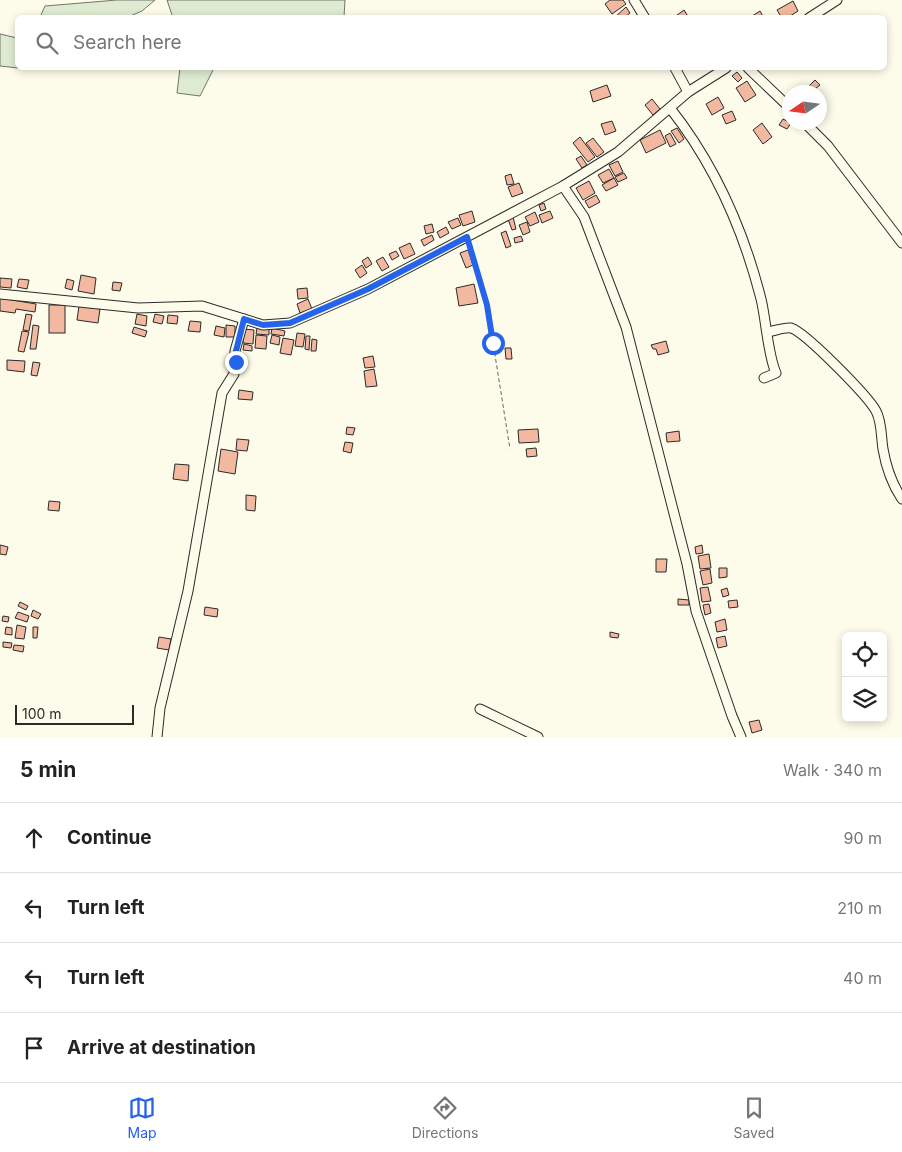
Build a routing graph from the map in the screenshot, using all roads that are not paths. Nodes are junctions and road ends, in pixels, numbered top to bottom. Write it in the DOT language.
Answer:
graph roads {
  1 [pos="634,0"];
  2 [pos="837,0"];
  3 [pos="643,15"];
  4 [pos="814,15"];
  5 [pos="676,70"];
  6 [pos="723,70"];
  7 [pos="750,70"];
  8 [pos="688,92"];
  9 [pos="782,100"];
  10 [pos="670,108"];
  11 [pos="812,130"];
  12 [pos="563,186"];
  13 [pos="902,243"];
  14 [pos="0,294"];
  15 [pos="244,319"];
  16 [pos="768,332"];
  17 [pos="764,378"];
  18 [pos="902,499"];
  19 [pos="480,709"];
  20 [pos="157,737"];
  21 [pos="538,737"];
  22 [pos="741,737"];
  1 -- 3 [label="street"];
  2 -- 4 [label="street"];
  5 -- 8 [label="street"];
  6 -- 8 [label="street"];
  7 -- 9 [label="street"];
  8 -- 10 [label="street"];
  10 -- 12 [label="street"];
  10 -- 16 [label="street"];
  11 -- 13 [label="street"];
  12 -- 15 [label="street"];
  12 -- 22 [label="street"];
  14 -- 15 [label="street"];
  15 -- 20 [label="street"];
  16 -- 17 [label="street"];
  16 -- 18 [label="street"];
  19 -- 21 [label="street"];
}
